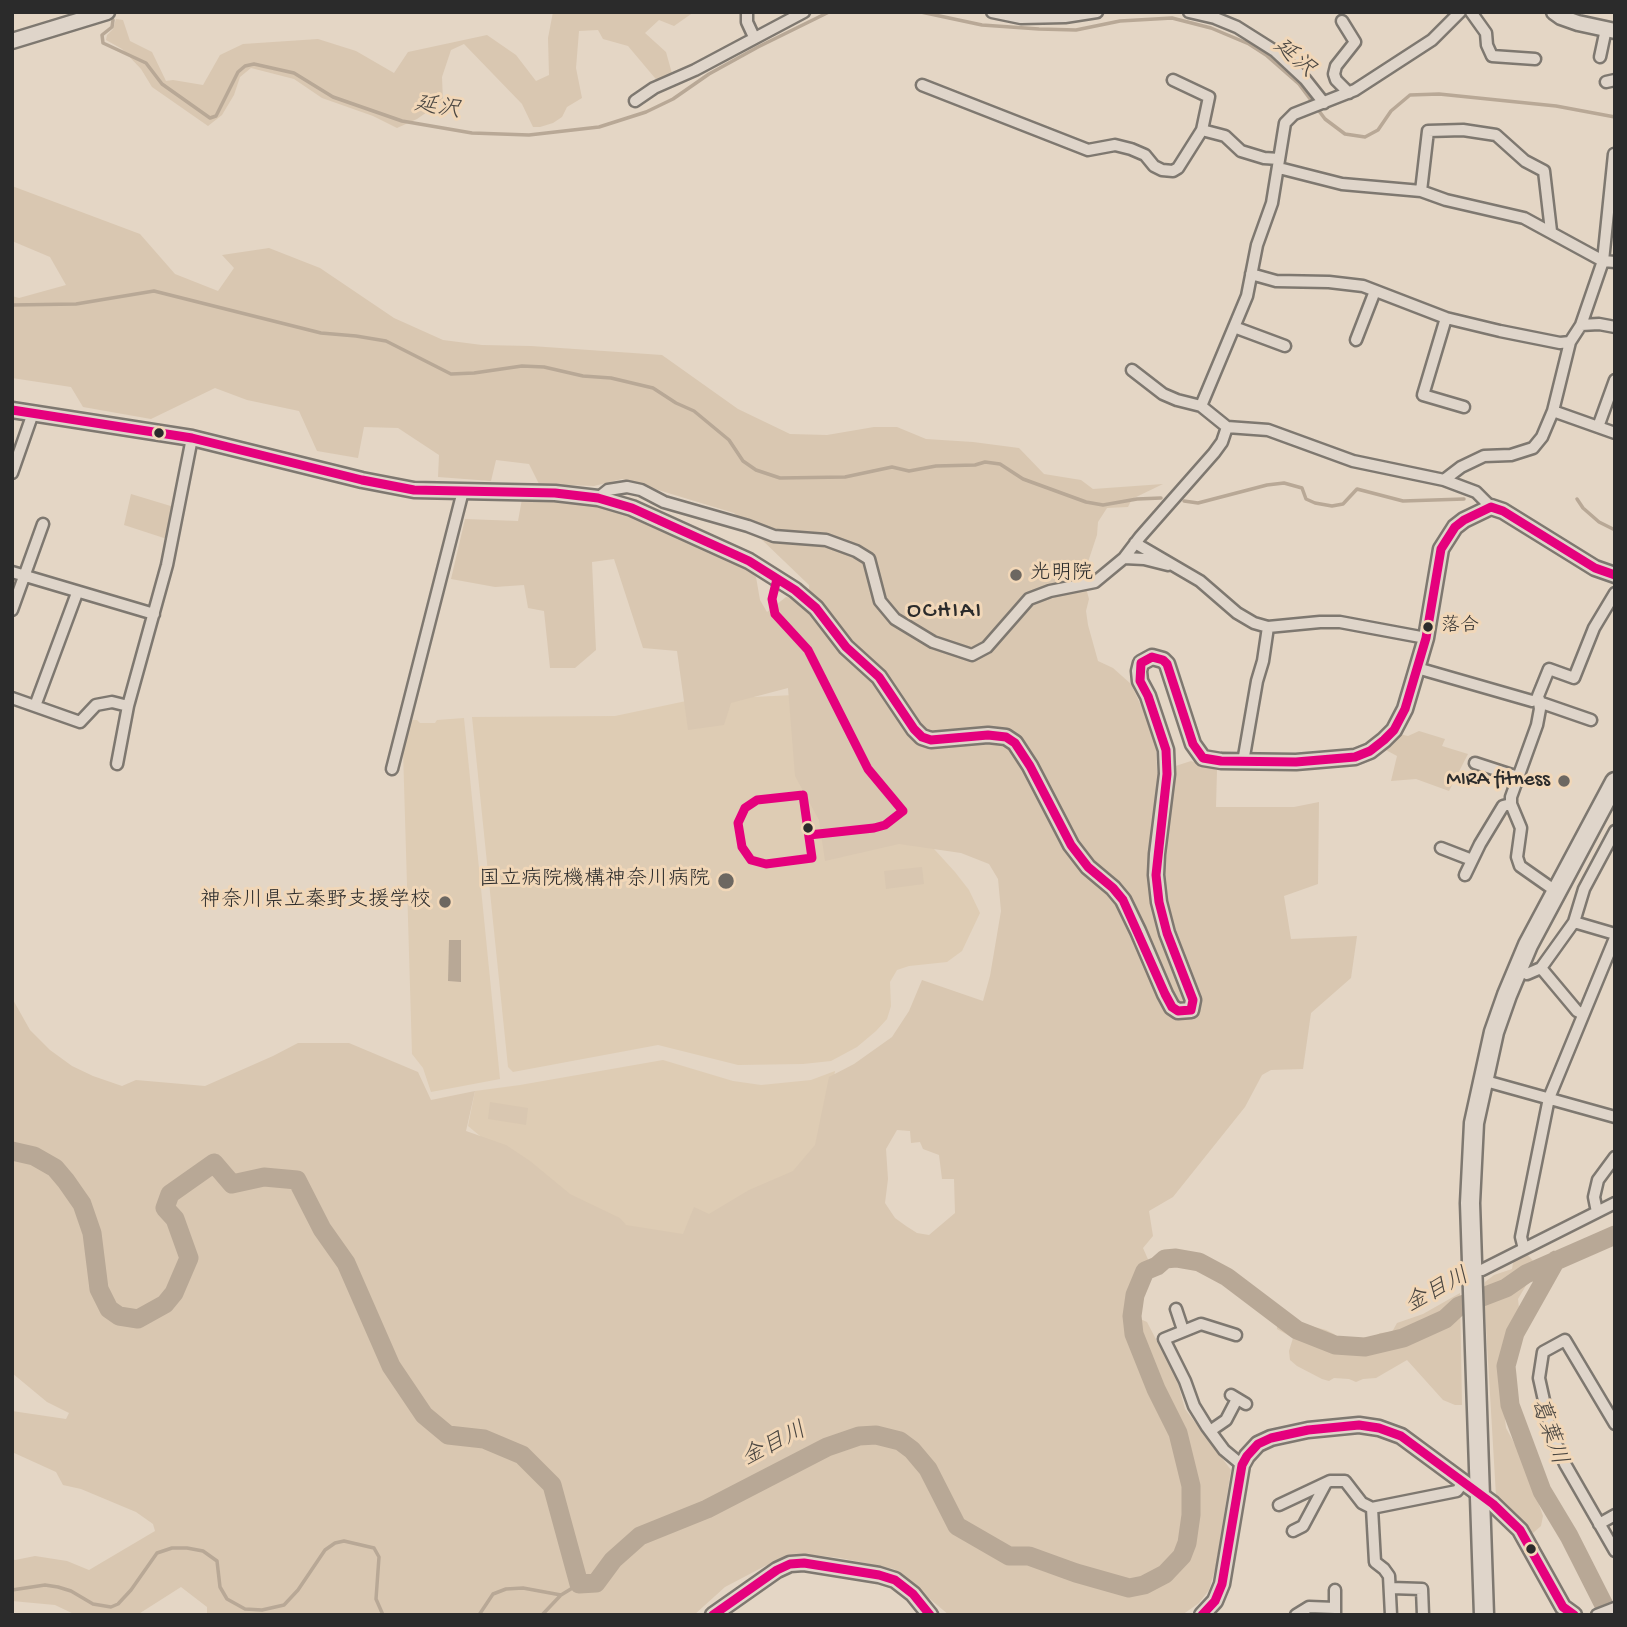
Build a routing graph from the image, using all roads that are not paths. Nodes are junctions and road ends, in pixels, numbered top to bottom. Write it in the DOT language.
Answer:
graph roads {
  1 [pos="107,12"];
  2 [pos="747,12"];
  3 [pos="992,12"];
  4 [pos="1097,12"];
  5 [pos="1189,12"];
  6 [pos="1460,12"];
  7 [pos="1471,12"];
  8 [pos="1554,12"];
  9 [pos="801,13"];
  10 [pos="1021,15"];
  11 [pos="1342,21"];
  12 [pos="1610,30"];
  13 [pos="754,37"];
  14 [pos="12,41"];
  15 [pos="1600,57"];
  16 [pos="1535,59"];
  17 [pos="1173,80"];
  18 [pos="922,85"];
  19 [pos="1349,93"];
  20 [pos="635,101"];
  21 [pos="1324,103"];
  22 [pos="1202,130"];
  23 [pos="1614,154"];
  24 [pos="1279,163"];
  25 [pos="1421,191"];
  26 [pos="1550,231"];
  27 [pos="1603,261"];
  28 [pos="1615,262"];
  29 [pos="1251,274"];
  30 [pos="1375,291"];
  31 [pos="1446,318"];
  32 [pos="1581,326"];
  33 [pos="1234,327"];
  34 [pos="1615,327"];
  35 [pos="1356,340"];
  36 [pos="1570,342"];
  37 [pos="1285,346"];
  38 [pos="1132,370"];
  39 [pos="1615,380"];
  40 [pos="1201,406"];
  41 [pos="1464,407"];
  42 [pos="12,410"];
  43 [pos="1553,411"];
  44 [pos="33,413"];
  45 [pos="1227,427"];
  46 [pos="1598,427"];
  47 [pos="1615,433"];
  48 [pos="192,438"];
  49 [pos="12,473"];
  50 [pos="1444,480"];
  51 [pos="463,491"];
  52 [pos="598,498"];
  53 [pos="1491,507"];
  54 [pos="43,524"];
  55 [pos="1135,543"];
  56 [pos="1124,558"];
  57 [pos="1172,566"];
  58 [pos="12,572"];
  59 [pos="1615,575"];
  60 [pos="25,576"];
  61 [pos="77,593"];
  62 [pos="1615,593"];
  63 [pos="12,610"];
  64 [pos="154,614"];
  65 [pos="1268,627"];
  66 [pos="1426,638"];
  67 [pos="1418,668"];
  68 [pos="12,698"];
  69 [pos="1539,701"];
  70 [pos="35,706"];
  71 [pos="128,706"];
  72 [pos="1591,720"];
  73 [pos="1243,762"];
  74 [pos="1475,763"];
  75 [pos="117,764"];
  76 [pos="391,769"];
  77 [pos="1518,776"];
  78 [pos="1615,782"];
  79 [pos="1511,804"];
  80 [pos="1615,831"];
  81 [pos="1441,848"];
  82 [pos="1472,860"];
  83 [pos="1465,875"];
  84 [pos="1557,891"];
  85 [pos="1574,922"];
  86 [pos="1615,936"];
  87 [pos="1541,968"];
  88 [pos="1527,974"];
  89 [pos="1583,1014"];
  90 [pos="1482,1080"];
  91 [pos="1549,1098"];
  92 [pos="1615,1117"];
  93 [pos="1615,1157"];
  94 [pos="1615,1203"];
  95 [pos="1597,1212"];
  96 [pos="1524,1249"];
  97 [pos="1482,1270"];
  98 [pos="1176,1308"];
  99 [pos="1183,1330"];
  100 [pos="1236,1335"];
  101 [pos="1238,1399"];
  102 [pos="1615,1424"];
  103 [pos="1210,1431"];
  104 [pos="1242,1465"];
  105 [pos="1464,1481"];
  106 [pos="1325,1483"];
  107 [pos="1481,1493"];
  108 [pos="1279,1505"];
  109 [pos="1372,1508"];
  110 [pos="1615,1515"];
  111 [pos="1599,1524"];
  112 [pos="1293,1531"];
  113 [pos="1615,1551"];
  114 [pos="1391,1588"];
  115 [pos="1335,1590"];
  116 [pos="1615,1608"];
  117 [pos="1335,1611"];
  118 [pos="713,1615"];
  119 [pos="930,1615"];
  120 [pos="1202,1615"];
  121 [pos="1296,1615"];
  122 [pos="1391,1615"];
  123 [pos="1423,1615"];
  124 [pos="1484,1615"];
  125 [pos="1574,1615"];
  126 [pos="1597,1615"];
  1 -- 14 [label="street"];
  2 -- 13 [label="street"];
  3 -- 10 [label="street"];
  4 -- 10 [label="street"];
  5 -- 21 [label="street"];
  6 -- 19 [label="street"];
  7 -- 16 [label="street"];
  8 -- 12 [label="street"];
  9 -- 13 [label="street"];
  11 -- 19 [label="street"];
  12 -- 15 [label="street"];
  13 -- 20 [label="street"];
  17 -- 22 [label="street"];
  18 -- 22 [label="street"];
  19 -- 21 [label="street"];
  21 -- 24 [label="street"];
  22 -- 24 [label="street"];
  23 -- 27 [label="street"];
  24 -- 25 [label="street"];
  24 -- 29 [label="street"];
  25 -- 26 [label="street"];
  25 -- 26 [label="street"];
  26 -- 27 [label="street"];
  27 -- 28 [label="street"];
  27 -- 32 [label="street"];
  29 -- 30 [label="street"];
  29 -- 33 [label="street"];
  30 -- 31 [label="street"];
  30 -- 35 [label="street"];
  31 -- 36 [label="street"];
  31 -- 41 [label="street"];
  32 -- 34 [label="street"];
  32 -- 36 [label="street"];
  33 -- 37 [label="street"];
  33 -- 40 [label="street"];
  36 -- 43 [label="street"];
  38 -- 40 [label="street"];
  39 -- 46 [label="street"];
  40 -- 45 [label="street"];
  42 -- 44 [label="street"];
  43 -- 46 [label="street"];
  43 -- 50 [label="street"];
  44 -- 48 [label="street"];
  44 -- 49 [label="street"];
  45 -- 50 [label="street"];
  45 -- 55 [label="street"];
  46 -- 47 [label="street"];
  48 -- 51 [label="street"];
  48 -- 64 [label="street"];
  50 -- 53 [label="street"];
  51 -- 52 [label="street"];
  51 -- 76 [label="street"];
  52 -- 56 [label="street"];
  52 -- 73 [label="street"];
  53 -- 59 [label="street"];
  53 -- 66 [label="street"];
  54 -- 60 [label="street"];
  55 -- 56 [label="street"];
  55 -- 57 [label="street"];
  56 -- 57 [label="street"];
  57 -- 65 [label="street"];
  58 -- 60 [label="street"];
  60 -- 61 [label="street"];
  60 -- 63 [label="street"];
  61 -- 64 [label="street"];
  61 -- 70 [label="street"];
  62 -- 69 [label="street"];
  64 -- 71 [label="street"];
  65 -- 66 [label="street"];
  65 -- 73 [label="street"];
  66 -- 67 [label="street"];
  67 -- 69 [label="street"];
  67 -- 73 [label="street"];
  68 -- 70 [label="street"];
  69 -- 72 [label="street"];
  69 -- 77 [label="street"];
  70 -- 71 [label="street"];
  71 -- 75 [label="street"];
  74 -- 77 [label="street"];
  77 -- 79 [label="street"];
  78 -- 84 [label="highway"];
  79 -- 82 [label="street"];
  79 -- 84 [label="street"];
  80 -- 85 [label="street"];
  81 -- 82 [label="street"];
  82 -- 83 [label="street"];
  84 -- 90 [label="highway"];
  85 -- 86 [label="street"];
  85 -- 87 [label="street"];
  86 -- 89 [label="street"];
  87 -- 88 [label="street"];
  87 -- 89 [label="street"];
  89 -- 91 [label="street"];
  90 -- 91 [label="street"];
  90 -- 107 [label="highway"];
  91 -- 92 [label="street"];
  91 -- 96 [label="street"];
  93 -- 95 [label="street"];
  94 -- 95 [label="street"];
  95 -- 96 [label="street"];
  96 -- 97 [label="street"];
  98 -- 99 [label="street"];
  99 -- 100 [label="street"];
  99 -- 103 [label="street"];
  101 -- 103 [label="street"];
  102 -- 111 [label="street"];
  103 -- 104 [label="street"];
  104 -- 105 [label="street"];
  104 -- 120 [label="street"];
  105 -- 107 [label="street"];
  105 -- 109 [label="street"];
  106 -- 108 [label="street"];
  106 -- 109 [label="street"];
  106 -- 112 [label="street"];
  107 -- 124 [label="highway"];
  107 -- 125 [label="street"];
  109 -- 114 [label="street"];
  110 -- 111 [label="street"];
  111 -- 113 [label="street"];
  114 -- 122 [label="street"];
  114 -- 123 [label="street"];
  115 -- 117 [label="street"];
  116 -- 126 [label="street"];
  117 -- 121 [label="street"];
  118 -- 119 [label="street"];
}
